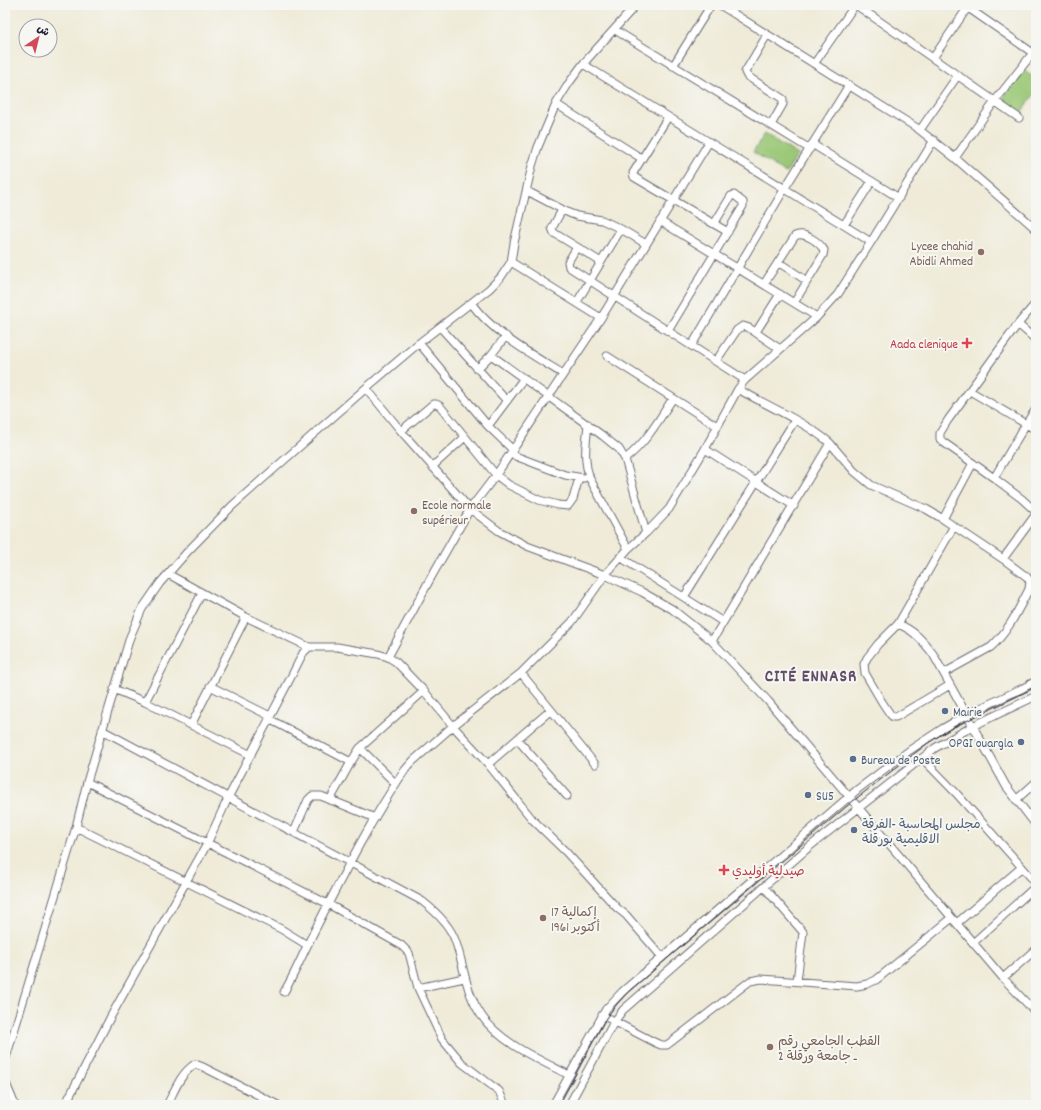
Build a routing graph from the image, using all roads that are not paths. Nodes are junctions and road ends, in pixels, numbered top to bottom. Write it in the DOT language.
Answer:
graph roads {
  1 [pos="636,5"];
  2 [pos="711,5"];
  3 [pos="720,5"];
  4 [pos="855,5"];
  5 [pos="966,6"];
  6 [pos="615,30"];
  7 [pos="767,35"];
  8 [pos="1034,51"];
  9 [pos="933,58"];
  10 [pos="584,64"];
  11 [pos="814,64"];
  12 [pos="673,66"];
  13 [pos="958,75"];
  14 [pos="849,85"];
  15 [pos="995,101"];
  16 [pos="556,104"];
  17 [pos="668,117"];
  18 [pos="1019,118"];
  19 [pos="771,125"];
  20 [pos="920,130"];
  21 [pos="934,140"];
  22 [pos="709,142"];
  23 [pos="811,146"];
  24 [pos="641,158"];
  25 [pos="955,158"];
  26 [pos="872,181"];
  27 [pos="785,188"];
  28 [pos="527,190"];
  29 [pos="899,198"];
  30 [pos="673,200"];
  31 [pos="562,210"];
  32 [pos="660,221"];
  33 [pos="714,224"];
  34 [pos="844,225"];
  35 [pos="621,229"];
  36 [pos="1036,229"];
  37 [pos="728,232"];
  38 [pos="871,242"];
  39 [pos="646,244"];
  40 [pos="577,247"];
  41 [pos="714,253"];
  42 [pos="511,262"];
  43 [pos="601,262"];
  44 [pos="778,262"];
  45 [pos="738,268"];
  46 [pos="589,281"];
  47 [pos="807,281"];
  48 [pos="764,284"];
  49 [pos="780,294"];
  50 [pos="614,297"];
  51 [pos="577,302"];
  52 [pos="471,303"];
  53 [pos="794,303"];
  54 [pos="1036,303"];
  55 [pos="817,317"];
  56 [pos="601,318"];
  57 [pos="1018,324"];
  58 [pos="440,327"];
  59 [pos="668,331"];
  60 [pos="756,332"];
  61 [pos="506,336"];
  62 [pos="1036,340"];
  63 [pos="419,343"];
  64 [pos="692,345"];
  65 [pos="780,349"];
  66 [pos="491,355"];
  67 [pos="607,356"];
  68 [pos="716,361"];
  69 [pos="477,369"];
  70 [pos="563,374"];
  71 [pos="524,378"];
  72 [pos="745,380"];
  73 [pos="366,388"];
  74 [pos="738,389"];
  75 [pos="970,391"];
  76 [pos="549,396"];
  77 [pos="673,398"];
  78 [pos="507,401"];
  79 [pos="1036,409"];
  80 [pos="795,420"];
  81 [pos="588,424"];
  82 [pos="1026,424"];
  83 [pos="488,426"];
  84 [pos="717,426"];
  85 [pos="1036,430"];
  86 [pos="401,431"];
  87 [pos="465,437"];
  88 [pos="830,444"];
  89 [pos="705,449"];
  90 [pos="512,452"];
  91 [pos="625,459"];
  92 [pos="973,463"];
  93 [pos="432,467"];
  94 [pos="496,475"];
  95 [pos="579,478"];
  96 [pos="994,478"];
  97 [pos="590,479"];
  98 [pos="756,482"];
  99 [pos="794,506"];
  100 [pos="470,509"];
  101 [pos="1036,513"];
  102 [pos="943,519"];
  103 [pos="954,526"];
  104 [pos="646,533"];
  105 [pos="628,549"];
  106 [pos="620,557"];
  107 [pos="1003,559"];
  108 [pos="168,574"];
  109 [pos="605,575"];
  110 [pos="202,593"];
  111 [pos="684,597"];
  112 [pos="246,617"];
  113 [pos="723,622"];
  114 [pos="898,624"];
  115 [pos="712,641"];
  116 [pos="310,647"];
  117 [pos="388,658"];
  118 [pos="521,673"];
  119 [pos="944,673"];
  120 [pos="1036,681"];
  121 [pos="950,685"];
  122 [pos="210,686"];
  123 [pos="114,689"];
  124 [pos="424,691"];
  125 [pos="1036,696"];
  126 [pos="145,702"];
  127 [pos="551,710"];
  128 [pos="966,716"];
  129 [pos="270,718"];
  130 [pos="191,725"];
  131 [pos="453,726"];
  132 [pos="973,726"];
  133 [pos="102,730"];
  134 [pos="517,739"];
  135 [pos="360,748"];
  136 [pos="251,755"];
  137 [pos="922,758"];
  138 [pos="351,762"];
  139 [pos="488,764"];
  140 [pos="595,764"];
  141 [pos="87,782"];
  142 [pos="1036,782"];
  143 [pos="396,784"];
  144 [pos="568,796"];
  145 [pos="849,797"];
  146 [pos="228,798"];
  147 [pos="330,800"];
  148 [pos="1016,800"];
  149 [pos="859,808"];
  150 [pos="375,818"];
  151 [pos="1036,825"];
  152 [pos="76,826"];
  153 [pos="294,832"];
  154 [pos="207,844"];
  155 [pos="350,861"];
  156 [pos="1022,867"];
  157 [pos="186,881"];
  158 [pos="1036,883"];
  159 [pos="1036,886"];
  160 [pos="764,887"];
  161 [pos="328,904"];
  162 [pos="955,921"];
  163 [pos="973,943"];
  164 [pos="307,945"];
  165 [pos="1036,950"];
  166 [pos="662,957"];
  167 [pos="464,978"];
  168 [pos="1003,978"];
  169 [pos="797,981"];
  170 [pos="418,988"];
  171 [pos="284,992"];
  172 [pos="1036,1014"];
  173 [pos="602,1015"];
  174 [pos="614,1022"];
  175 [pos="5,1061"];
  176 [pos="569,1075"];
  177 [pos="5,1081"];
  178 [pos="263,1102"];
  179 [pos="15,1105"];
  180 [pos="65,1105"];
  181 [pos="168,1105"];
  182 [pos="278,1105"];
  183 [pos="505,1105"];
  184 [pos="553,1105"];
  185 [pos="570,1105"];
  1 -- 6 [label="street"];
  2 -- 12 [label="street"];
  3 -- 7 [label="street"];
  4 -- 9 [label="street"];
  4 -- 11 [label="street"];
  5 -- 8 [label="street"];
  5 -- 9 [label="street"];
  6 -- 10 [label="street"];
  6 -- 12 [label="street"];
  7 -- 11 [label="street"];
  7 -- 19 [label="street"];
  8 -- 15 [label="street"];
  9 -- 13 [label="street"];
  10 -- 16 [label="street"];
  10 -- 17 [label="street"];
  11 -- 14 [label="street"];
  12 -- 19 [label="street"];
  13 -- 15 [label="street"];
  13 -- 20 [label="street"];
  14 -- 20 [label="street"];
  14 -- 23 [label="street"];
  15 -- 18 [label="street"];
  15 -- 25 [label="street"];
  16 -- 24 [label="street"];
  16 -- 28 [label="street"];
  17 -- 22 [label="street"];
  17 -- 24 [label="street"];
  19 -- 23 [label="street"];
  20 -- 21 [label="street"];
  21 -- 25 [label="street"];
  21 -- 29 [label="street"];
  22 -- 27 [label="street"];
  22 -- 30 [label="street"];
  23 -- 26 [label="street"];
  23 -- 27 [label="street"];
  24 -- 30 [label="street"];
  25 -- 36 [label="street"];
  26 -- 29 [label="street"];
  26 -- 34 [label="street"];
  27 -- 34 [label="street"];
  27 -- 45 [label="street"];
  28 -- 31 [label="street"];
  28 -- 42 [label="street"];
  29 -- 38 [label="street"];
  30 -- 32 [label="street"];
  30 -- 33 [label="street"];
  31 -- 35 [label="street"];
  31 -- 40 [label="street"];
  32 -- 39 [label="street"];
  32 -- 41 [label="street"];
  33 -- 37 [label="street"];
  33 -- 37 [label="street"];
  34 -- 38 [label="street"];
  35 -- 39 [label="street"];
  35 -- 43 [label="street"];
  37 -- 41 [label="street"];
  38 -- 55 [label="street"];
  39 -- 50 [label="street"];
  40 -- 43 [label="street"];
  40 -- 46 [label="street"];
  41 -- 45 [label="street"];
  41 -- 59 [label="street"];
  42 -- 51 [label="street"];
  42 -- 52 [label="street"];
  43 -- 46 [label="street"];
  44 -- 47 [label="street"];
  44 -- 47 [label="street"];
  44 -- 48 [label="street"];
  45 -- 48 [label="street"];
  45 -- 64 [label="street"];
  46 -- 50 [label="street"];
  46 -- 51 [label="street"];
  47 -- 53 [label="street"];
  48 -- 49 [label="street"];
  49 -- 53 [label="street"];
  49 -- 60 [label="street"];
  50 -- 56 [label="street"];
  50 -- 59 [label="street"];
  51 -- 56 [label="street"];
  52 -- 58 [label="street"];
  52 -- 61 [label="street"];
  53 -- 55 [label="street"];
  54 -- 57 [label="street"];
  55 -- 65 [label="street"];
  56 -- 70 [label="street"];
  57 -- 62 [label="street"];
  57 -- 75 [label="street"];
  58 -- 63 [label="street"];
  58 -- 69 [label="street"];
  59 -- 64 [label="street"];
  60 -- 65 [label="street"];
  60 -- 68 [label="street"];
  61 -- 66 [label="street"];
  61 -- 70 [label="street"];
  63 -- 73 [label="street"];
  63 -- 83 [label="street"];
  64 -- 68 [label="street"];
  65 -- 72 [label="street"];
  66 -- 69 [label="street"];
  66 -- 71 [label="street"];
  67 -- 77 [label="street"];
  68 -- 72 [label="street"];
  69 -- 78 [label="street"];
  70 -- 76 [label="street"];
  71 -- 76 [label="street"];
  71 -- 78 [label="street"];
  72 -- 74 [label="street"];
  73 -- 86 [label="street"];
  73 -- 108 [label="street"];
  74 -- 80 [label="street"];
  74 -- 84 [label="street"];
  75 -- 82 [label="street"];
  75 -- 92 [label="street"];
  76 -- 81 [label="street"];
  76 -- 90 [label="street"];
  77 -- 84 [label="street"];
  77 -- 91 [label="street"];
  78 -- 83 [label="street"];
  79 -- 82 [label="street"];
  80 -- 88 [label="street"];
  80 -- 98 [label="street"];
  81 -- 91 [label="street"];
  81 -- 97 [label="street"];
  82 -- 85 [label="street"];
  82 -- 96 [label="street"];
  83 -- 90 [label="street"];
  84 -- 89 [label="street"];
  86 -- 87 [label="street"];
  86 -- 93 [label="street"];
  87 -- 93 [label="street"];
  87 -- 94 [label="street"];
  88 -- 99 [label="street"];
  88 -- 102 [label="street"];
  89 -- 98 [label="street"];
  89 -- 104 [label="street"];
  90 -- 94 [label="street"];
  90 -- 95 [label="street"];
  91 -- 104 [label="street"];
  92 -- 96 [label="street"];
  92 -- 102 [label="street"];
  93 -- 100 [label="street"];
  94 -- 95 [label="street"];
  94 -- 100 [label="street"];
  95 -- 97 [label="street"];
  96 -- 101 [label="street"];
  97 -- 105 [label="street"];
  98 -- 99 [label="street"];
  98 -- 111 [label="street"];
  99 -- 113 [label="street"];
  100 -- 109 [label="street"];
  100 -- 117 [label="street"];
  101 -- 107 [label="street"];
  102 -- 103 [label="street"];
  103 -- 107 [label="street"];
  103 -- 114 [label="street"];
  104 -- 105 [label="street"];
  105 -- 106 [label="street"];
  106 -- 109 [label="street"];
  106 -- 111 [label="street"];
  107 -- 119 [label="street"];
  108 -- 110 [label="street"];
  108 -- 123 [label="street"];
  109 -- 115 [label="street"];
  109 -- 118 [label="street"];
  110 -- 112 [label="street"];
  110 -- 126 [label="street"];
  111 -- 113 [label="street"];
  112 -- 116 [label="street"];
  112 -- 122 [label="street"];
  113 -- 115 [label="street"];
  114 -- 119 [label="street"];
  114 -- 121 [label="street"];
  115 -- 145 [label="street"];
  116 -- 117 [label="street"];
  116 -- 129 [label="street"];
  117 -- 124 [label="street"];
  118 -- 127 [label="street"];
  118 -- 131 [label="street"];
  119 -- 121 [label="street"];
  120 -- 128 [label="street"];
  121 -- 128 [label="street"];
  122 -- 129 [label="street"];
  122 -- 130 [label="street"];
  123 -- 126 [label="street"];
  123 -- 133 [label="street"];
  124 -- 131 [label="street"];
  124 -- 135 [label="street"];
  125 -- 132 [label="street"];
  126 -- 130 [label="street"];
  127 -- 134 [label="street"];
  127 -- 140 [label="street"];
  128 -- 132 [label="street"];
  128 -- 145 [label="street"];
  129 -- 136 [label="street"];
  129 -- 138 [label="street"];
  130 -- 136 [label="street"];
  131 -- 139 [label="street"];
  131 -- 143 [label="street"];
  132 -- 137 [label="street"];
  132 -- 148 [label="street"];
  133 -- 141 [label="street"];
  133 -- 146 [label="street"];
  134 -- 139 [label="street"];
  134 -- 144 [label="street"];
  135 -- 138 [label="street"];
  135 -- 143 [label="street"];
  136 -- 146 [label="street"];
  137 -- 149 [label="street"];
  137 -- 156 [label="street"];
  138 -- 147 [label="street"];
  139 -- 166 [label="street"];
  141 -- 152 [label="street"];
  141 -- 154 [label="street"];
  142 -- 148 [label="street"];
  143 -- 150 [label="street"];
  145 -- 149 [label="street"];
  145 -- 166 [label="street"];
  146 -- 153 [label="street"];
  146 -- 154 [label="street"];
  147 -- 150 [label="street"];
  147 -- 153 [label="street"];
  148 -- 151 [label="street"];
  149 -- 160 [label="street"];
  149 -- 162 [label="street"];
  150 -- 155 [label="street"];
  152 -- 157 [label="street"];
  152 -- 175 [label="street"];
  153 -- 155 [label="street"];
  154 -- 157 [label="street"];
  154 -- 161 [label="street"];
  155 -- 161 [label="street"];
  155 -- 167 [label="street"];
  156 -- 158 [label="street"];
  156 -- 162 [label="street"];
  157 -- 164 [label="street"];
  157 -- 180 [label="street"];
  159 -- 163 [label="street"];
  160 -- 169 [label="street"];
  160 -- 174 [label="street"];
  161 -- 164 [label="street"];
  161 -- 170 [label="street"];
  162 -- 163 [label="street"];
  162 -- 169 [label="street"];
  163 -- 168 [label="street"];
  164 -- 171 [label="street"];
  165 -- 168 [label="street"];
  166 -- 173 [label="street"];
  167 -- 170 [label="street"];
  167 -- 176 [label="street"];
  168 -- 172 [label="street"];
  169 -- 174 [label="street"];
  170 -- 183 [label="street"];
  173 -- 174 [label="street"];
  173 -- 176 [label="street"];
  174 -- 185 [label="street"];
  176 -- 184 [label="street"];
  177 -- 179 [label="street"];
  178 -- 181 [label="street"];
  178 -- 182 [label="street"];
}
